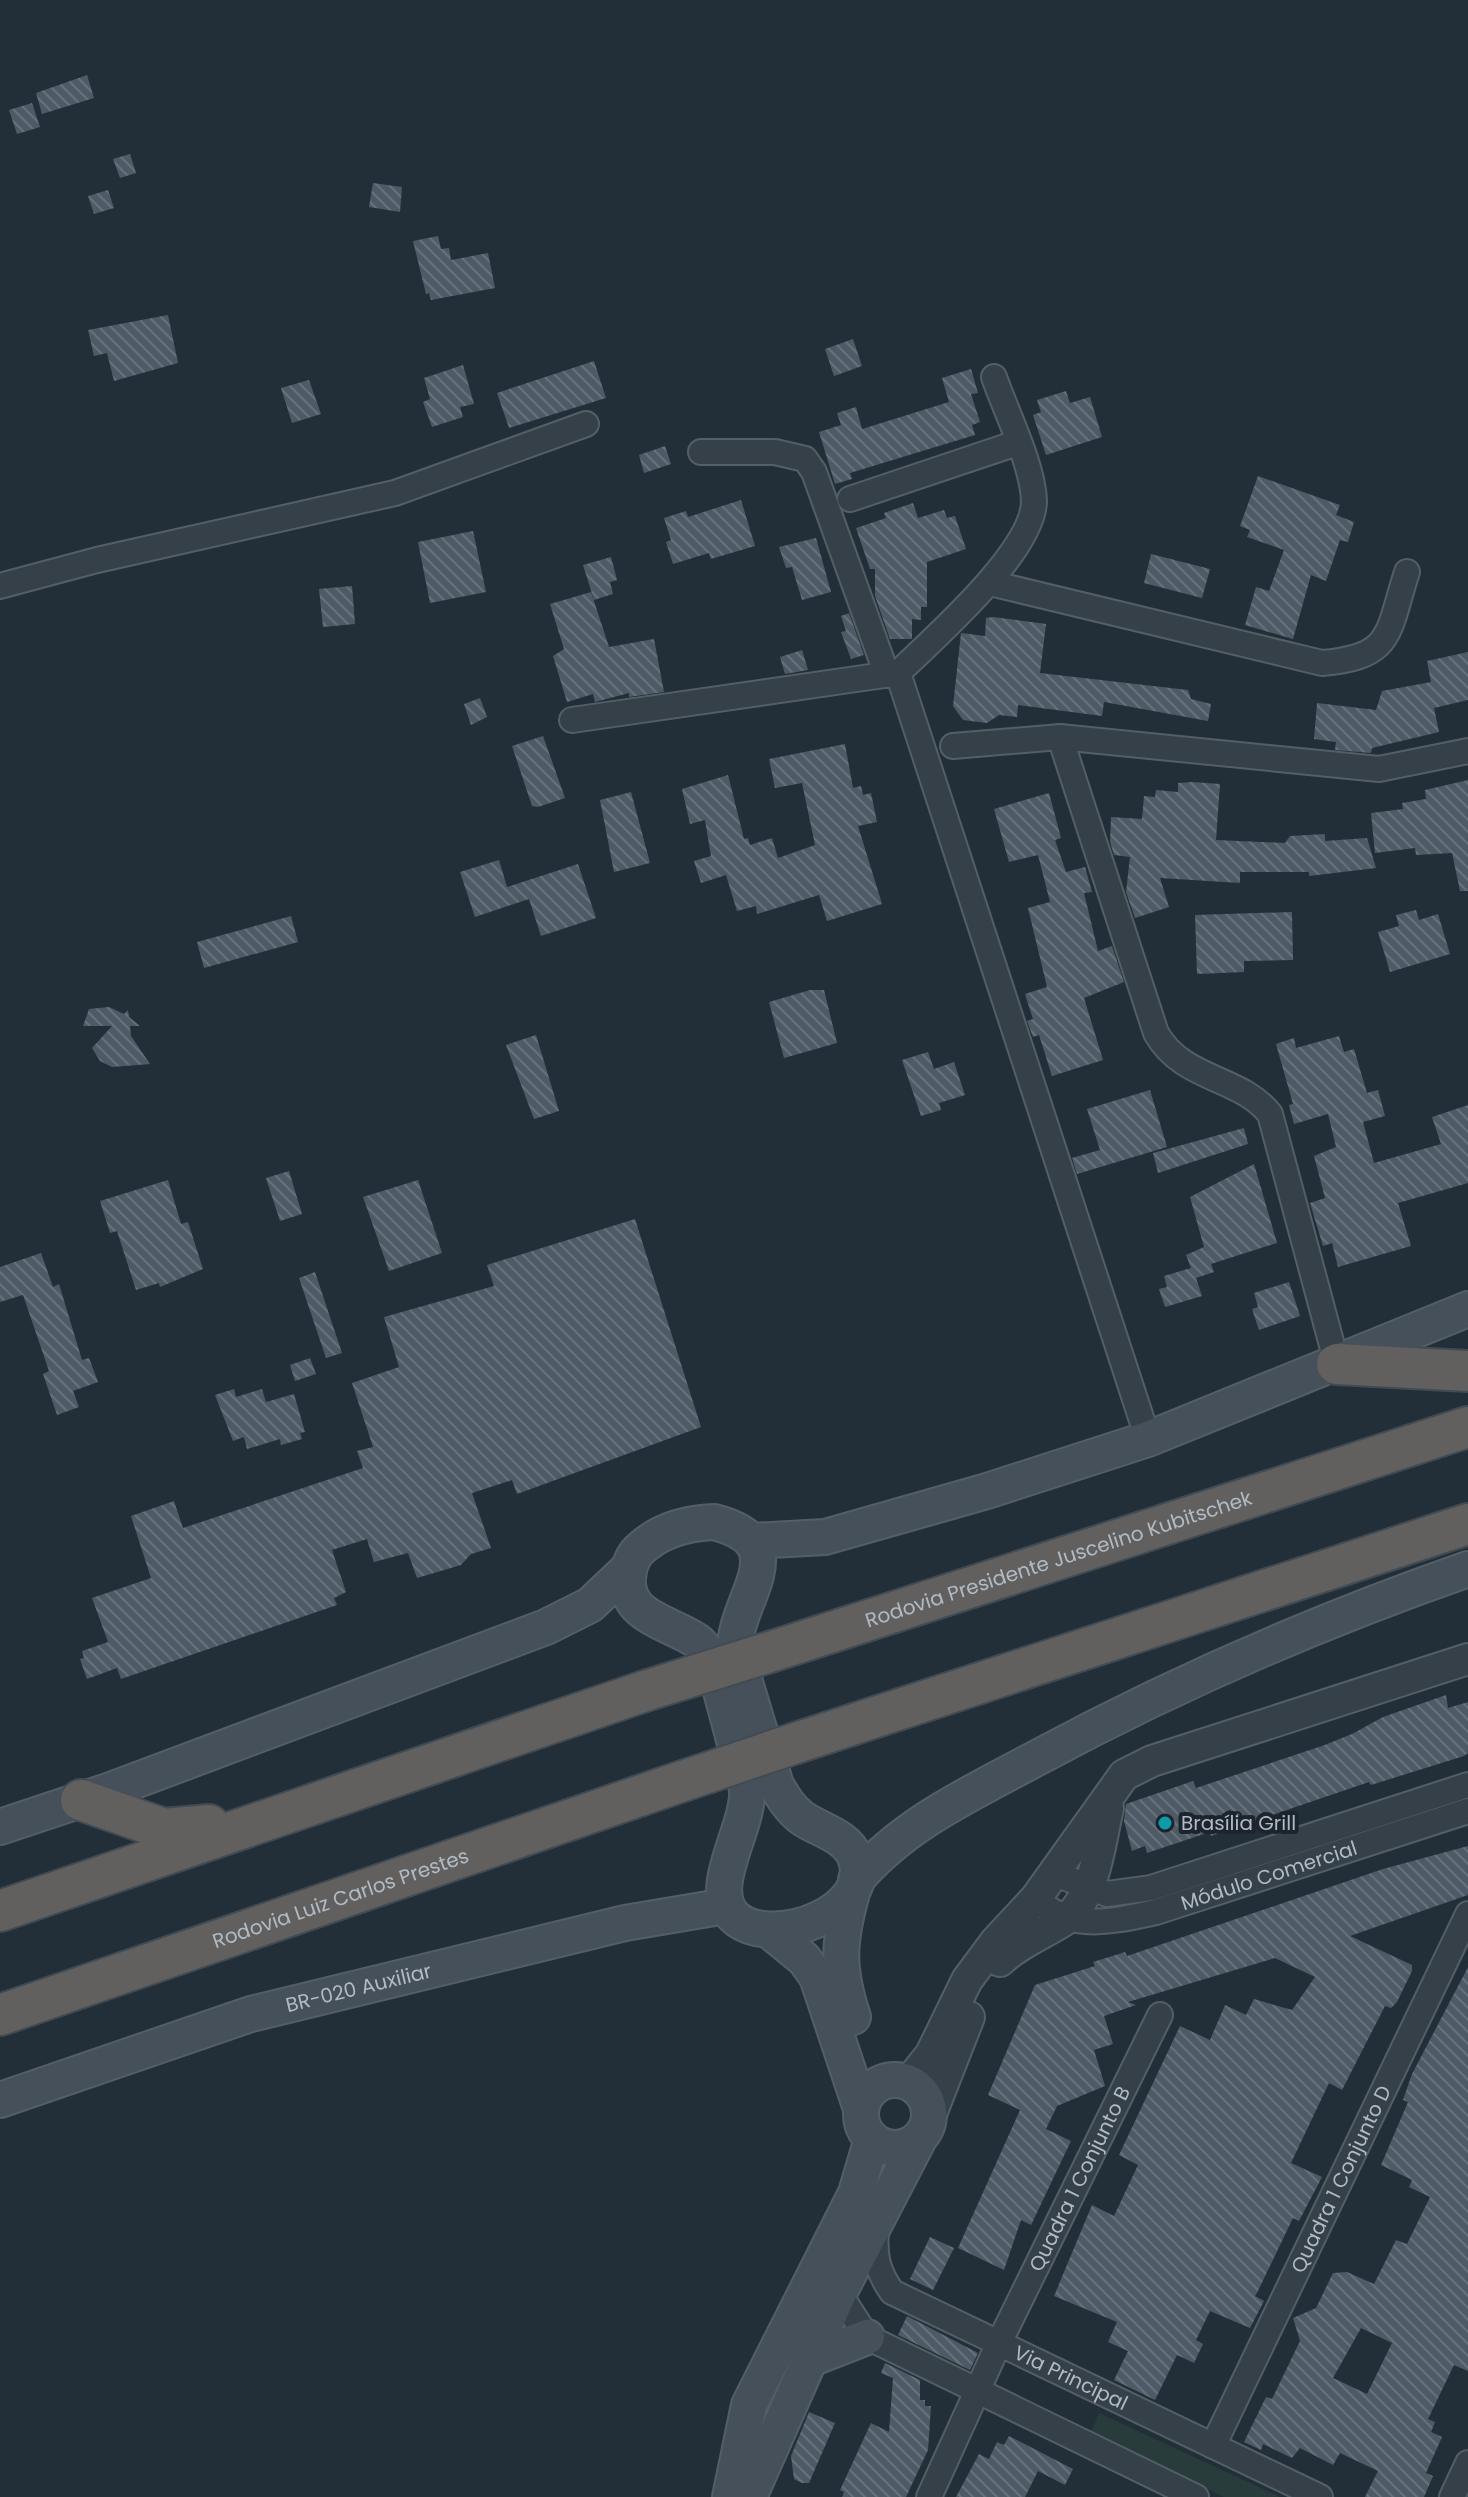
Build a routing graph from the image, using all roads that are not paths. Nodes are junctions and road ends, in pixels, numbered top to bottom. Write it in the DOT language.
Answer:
graph roads {
  1 [pos="994,377"];
  2 [pos="586,424"];
  3 [pos="1017,443"];
  4 [pos="701,452"];
  5 [pos="850,499"];
  6 [pos="1407,572"];
  7 [pos="990,583"];
  8 [pos="0,586"];
  9 [pos="893,674"];
  10 [pos="572,720"];
  11 [pos="1060,737"];
  12 [pos="953,746"];
  13 [pos="1468,751"];
  14 [pos="1468,1309"];
  15 [pos="1337,1364"];
  16 [pos="1468,1371"];
  17 [pos="1468,1427"];
  18 [pos="1148,1439"];
  19 [pos="1468,1524"];
  20 [pos="752,1541"];
  21 [pos="629,1568"];
  22 [pos="1468,1569"];
  23 [pos="1468,1659"];
  24 [pos="1468,1785"];
  25 [pos="1111,1795"];
  26 [pos="81,1800"];
  27 [pos="1468,1811"];
  28 [pos="265,1819"];
  29 [pos="0,1827"];
  30 [pos="1045,1886"];
  31 [pos="854,1887"];
  32 [pos="1151,1888"];
  33 [pos="1087,1889"];
  34 [pos="726,1906"];
  35 [pos="0,1911"];
  36 [pos="1156,1912"];
  37 [pos="1468,1914"];
  38 [pos="1065,1920"];
  39 [pos="771,1932"];
  40 [pos="1,2015"];
  41 [pos="1160,2015"];
  42 [pos="0,2100"];
  43 [pos="881,2104"];
  44 [pos="924,2128"];
  45 [pos="876,2220"];
  46 [pos="823,2256"];
  47 [pos="839,2293"];
  48 [pos="867,2337"];
  49 [pos="999,2343"];
  50 [pos="808,2360"];
  51 [pos="977,2390"];
  52 [pos="1213,2446"];
  53 [pos="1468,2463"];
  54 [pos="1307,2494"];
  55 [pos="1188,2495"];
  56 [pos="730,2497"];
  57 [pos="749,2497"];
  58 [pos="929,2497"];
  59 [pos="1452,2497"];
  1 -- 3 [label="street"];
  2 -- 8 [label="street"];
  3 -- 5 [label="street"];
  3 -- 7 [label="street"];
  4 -- 9 [label="street"];
  6 -- 7 [label="street"];
  7 -- 9 [label="street"];
  9 -- 10 [label="street"];
  9 -- 18 [label="street"];
  11 -- 12 [label="street"];
  11 -- 13 [label="street"];
  11 -- 15 [label="street"];
  14 -- 15 [label="main road"];
  15 -- 16 [label="highway"];
  15 -- 18 [label="main road"];
  17 -- 28 [label="highway, Rodovia Presidente Juscelino Kubitschek, bridge"];
  18 -- 20 [label="main road"];
  19 -- 40 [label="highway, Rodovia Luiz Carlos Prestes, bridge"];
  20 -- 21 [label="main road"];
  20 -- 31 [label="main road"];
  21 -- 26 [label="main road"];
  21 -- 34 [label="main road"];
  22 -- 31 [label="main road"];
  23 -- 25 [label="street"];
  24 -- 32 [label="street, Módulo Comercial"];
  25 -- 30 [label="street"];
  25 -- 33 [label="street, Módulo Comercial"];
  26 -- 28 [label="highway"];
  26 -- 29 [label="main road"];
  27 -- 36 [label="street, Módulo Comercial"];
  28 -- 35 [label="highway"];
  30 -- 33 [label="street, Módulo Comercial"];
  30 -- 38 [label="street"];
  30 -- 43 [label="street"];
  31 -- 39 [label="main road"];
  31 -- 43 [label="main road"];
  32 -- 33 [label="street, Módulo Comercial"];
  32 -- 36 [label="street"];
  33 -- 38 [label="street, Módulo Comercial"];
  34 -- 39 [label="main road"];
  34 -- 42 [label="main road, BR-020 Auxiliar"];
  36 -- 38 [label="street, Módulo Comercial"];
  37 -- 52 [label="street, Quadra 1 Conjunto D"];
  38 -- 44 [label="street, Módulo Comercial"];
  39 -- 43 [label="main road"];
  41 -- 49 [label="street, Quadra 1 Conjunto B"];
  43 -- 44 [label="main road"];
  43 -- 44 [label="main road"];
  43 -- 46 [label="main road"];
  44 -- 45 [label="main road"];
  45 -- 47 [label="main road"];
  45 -- 49 [label="street, Via Principal"];
  46 -- 47 [label="main road"];
  46 -- 56 [label="main road"];
  47 -- 48 [label="street"];
  47 -- 50 [label="main road"];
  48 -- 50 [label="main road"];
  48 -- 51 [label="street"];
  49 -- 51 [label="street, Quadra 1 Conjunto B"];
  49 -- 52 [label="street, Via Principal"];
  50 -- 57 [label="main road"];
  51 -- 55 [label="street"];
  51 -- 58 [label="street, Quadra 1 Conjunto B"];
  52 -- 54 [label="street, Via Principal"];
  53 -- 59 [label="street"];
}
